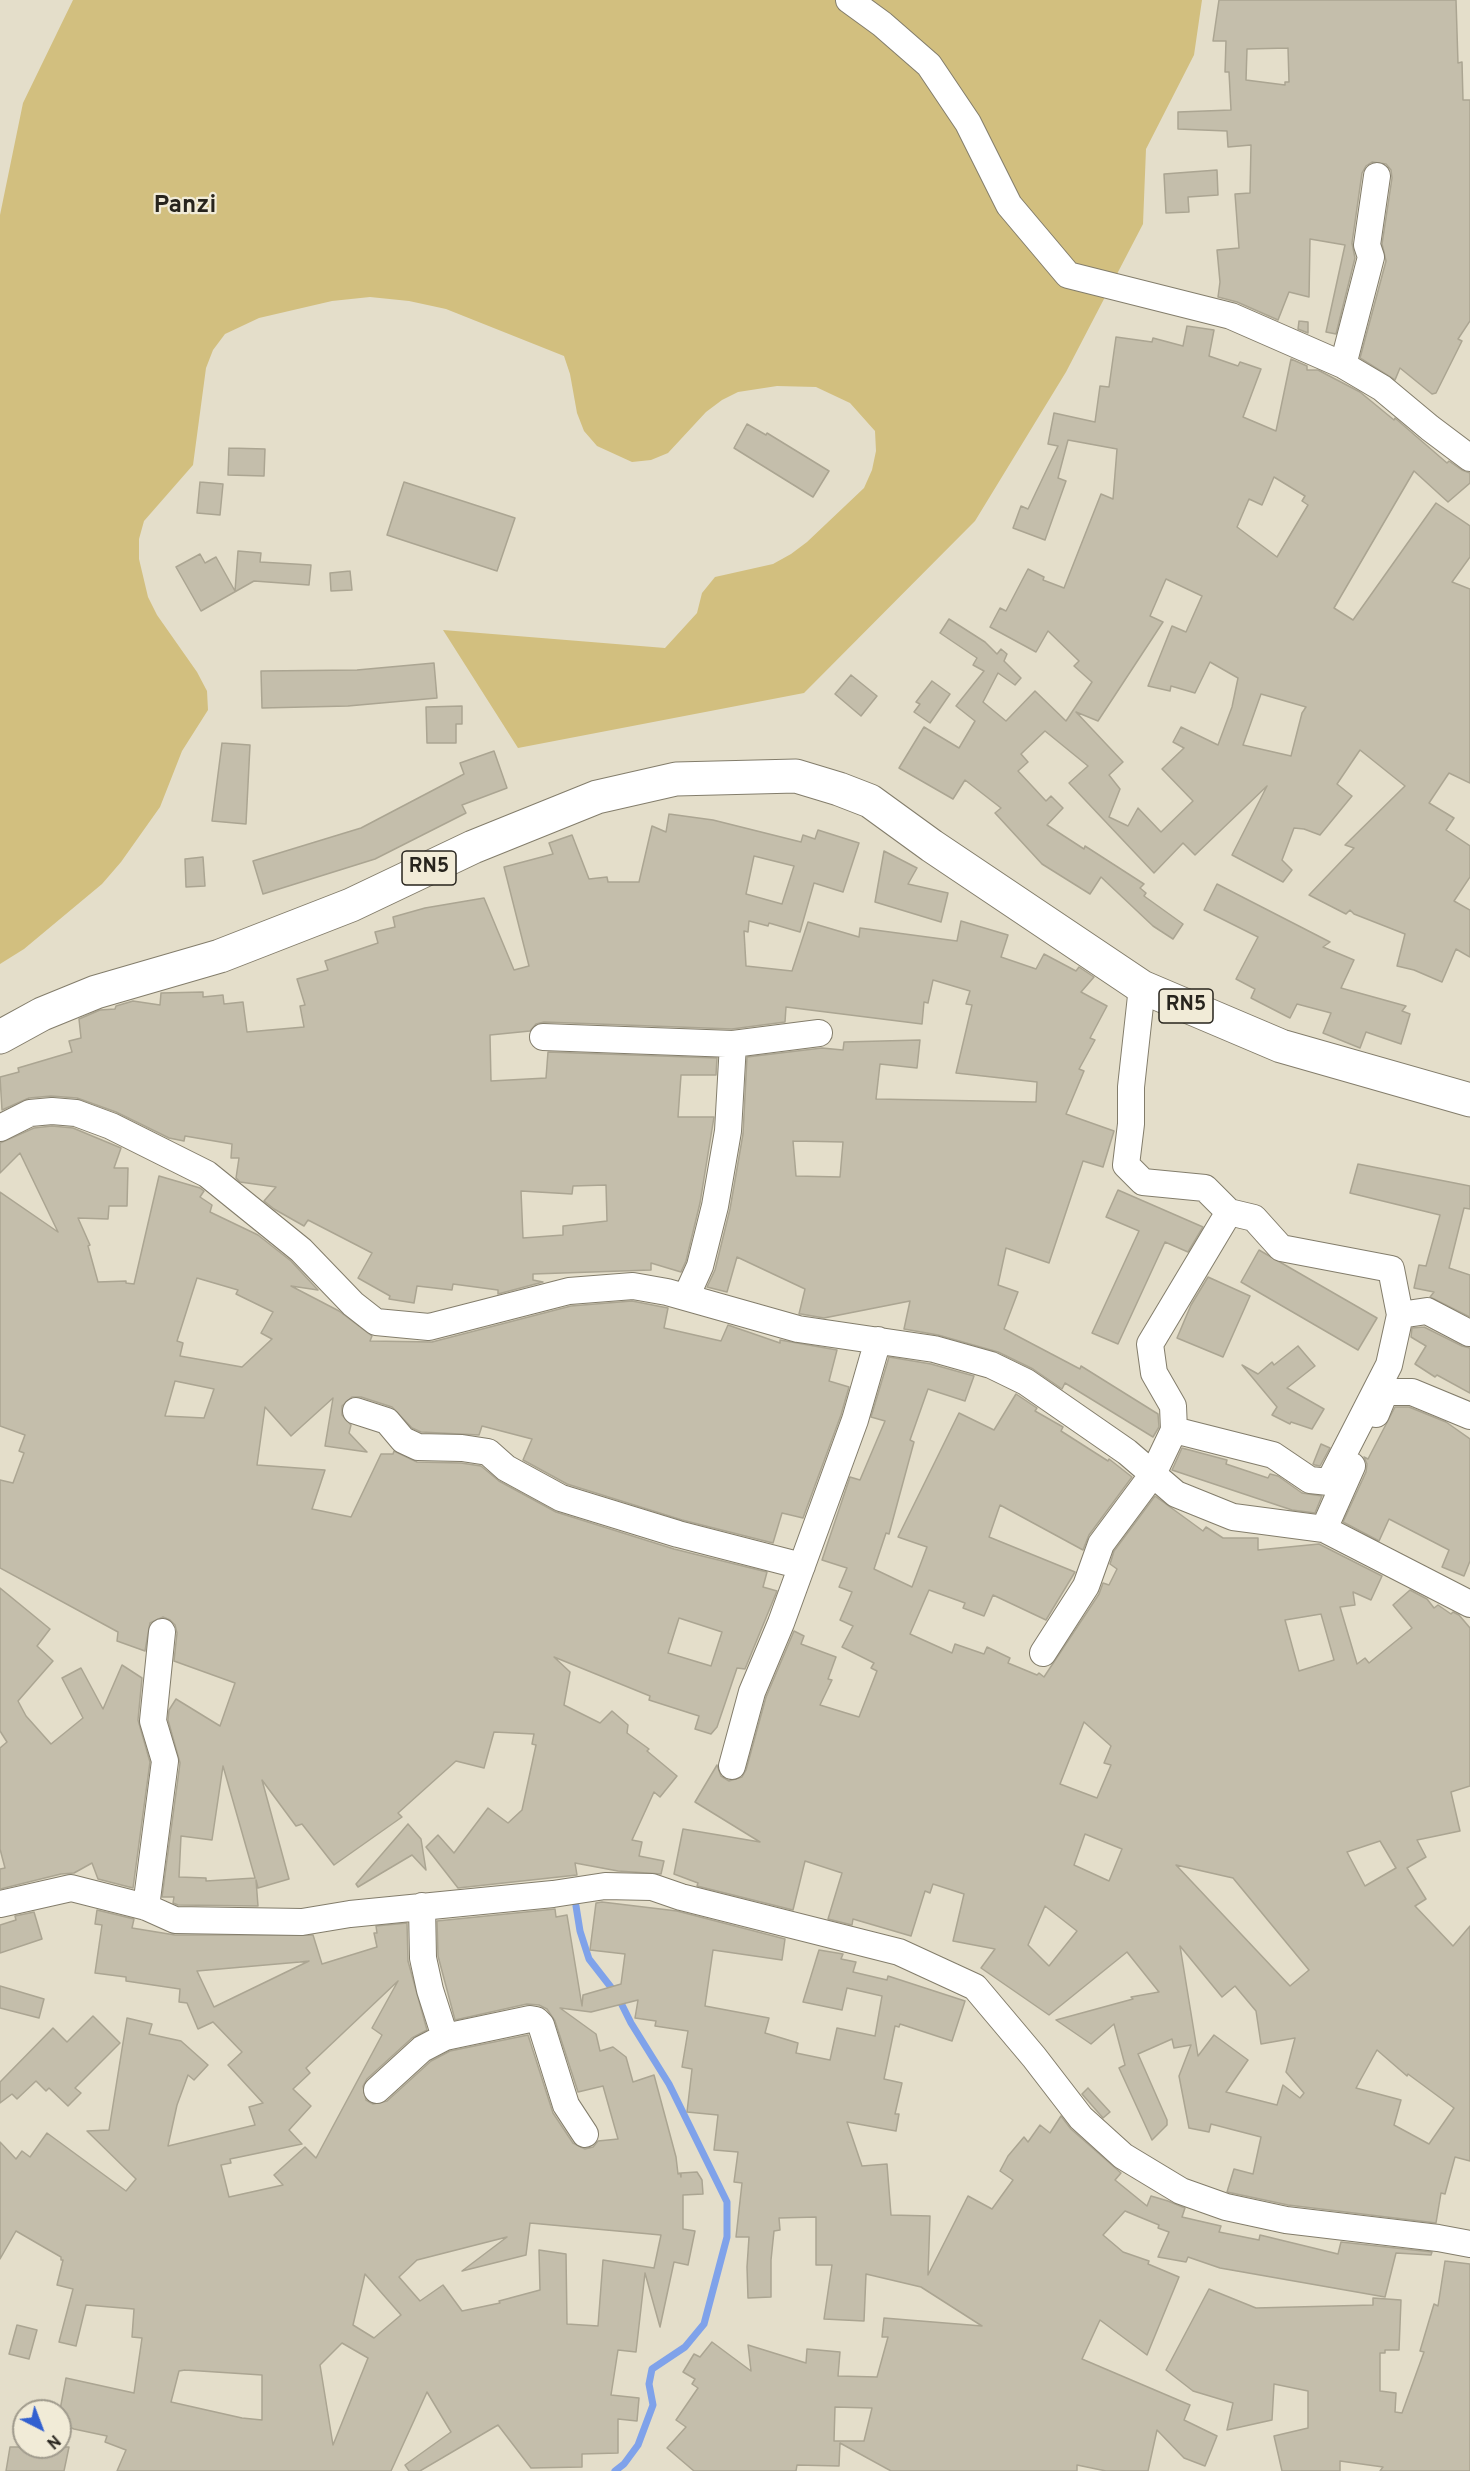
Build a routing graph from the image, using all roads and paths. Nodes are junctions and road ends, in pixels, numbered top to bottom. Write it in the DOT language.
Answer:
graph roads {
  1 [pos="849,0"];
  2 [pos="1377,176"];
  3 [pos="1342,365"];
  4 [pos="1470,458"];
  5 [pos="1143,987"];
  6 [pos="819,1033"];
  7 [pos="0,1037"];
  8 [pos="543,1037"];
  9 [pos="733,1044"];
  10 [pos="1470,1100"];
  11 [pos="0,1128"];
  12 [pos="1228,1212"];
  13 [pos="686,1297"];
  14 [pos="1400,1315"];
  15 [pos="1469,1333"];
  16 [pos="878,1340"];
  17 [pos="356,1412"];
  18 [pos="1470,1416"];
  19 [pos="1174,1430"];
  20 [pos="1153,1474"];
  21 [pos="1324,1529"];
  22 [pos="802,1566"];
  23 [pos="1470,1604"];
  24 [pos="162,1632"];
  25 [pos="1043,1653"];
  26 [pos="732,1766"];
  27 [pos="0,1904"];
  28 [pos="422,1906"];
  29 [pos="146,1907"];
  30 [pos="445,2037"];
  31 [pos="377,2090"];
  32 [pos="585,2134"];
  33 [pos="1470,2244"];
  1 -- 3 [label="street"];
  2 -- 3 [label="street"];
  3 -- 4 [label="street"];
  5 -- 7 [label="highway, RN5"];
  5 -- 10 [label="highway, RN5"];
  5 -- 12 [label="street"];
  6 -- 9 [label="street"];
  8 -- 9 [label="street"];
  9 -- 13 [label="street"];
  11 -- 13 [label="street"];
  12 -- 14 [label="street"];
  12 -- 19 [label="street"];
  13 -- 16 [label="street"];
  14 -- 15 [label="street"];
  14 -- 19 [label="street"];
  16 -- 20 [label="street"];
  16 -- 22 [label="street"];
  17 -- 22 [label="street"];
  18 -- 21 [label="street"];
  19 -- 20 [label="street"];
  20 -- 21 [label="street"];
  20 -- 25 [label="street"];
  21 -- 23 [label="street"];
  22 -- 26 [label="street"];
  24 -- 29 [label="street"];
  27 -- 29 [label="street"];
  28 -- 29 [label="street"];
  28 -- 30 [label="street"];
  28 -- 33 [label="street"];
  30 -- 31 [label="street"];
  30 -- 32 [label="street"];
}
